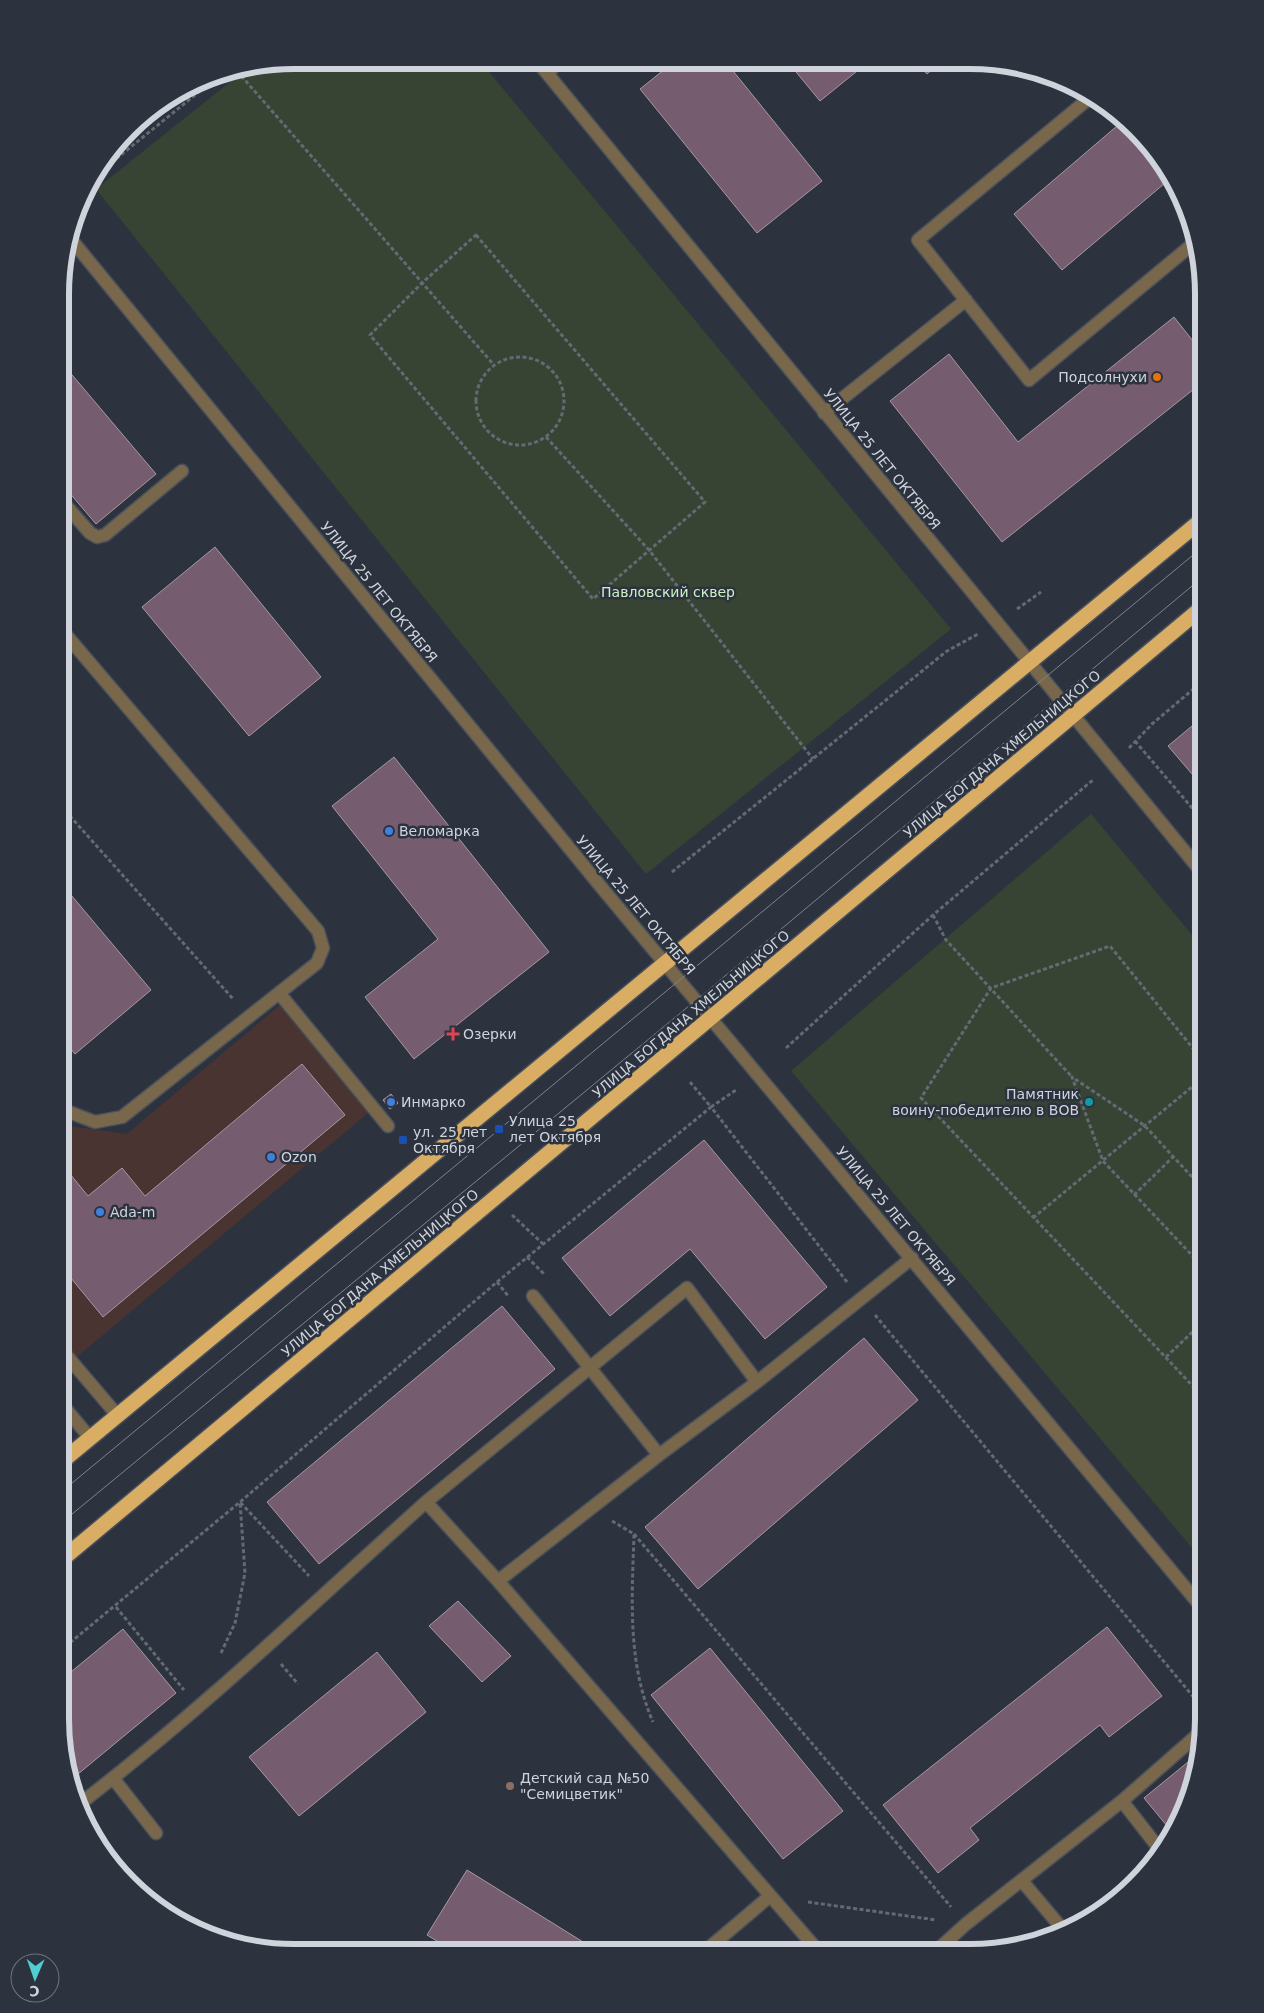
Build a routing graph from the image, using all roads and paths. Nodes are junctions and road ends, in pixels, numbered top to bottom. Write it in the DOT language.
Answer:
graph roads {
  1 [pos="544,69"];
  2 [pos="551,69"];
  3 [pos="547,73"];
  4 [pos="241,75"];
  5 [pos="204,88"];
  6 [pos="1086,101"];
  7 [pos="111,163"];
  8 [pos="74,243"];
  9 [pos="1190,246"];
  10 [pos="422,283"];
  11 [pos="966,300"];
  12 [pos="494,365"];
  13 [pos="824,412"];
  14 [pos="546,437"];
  15 [pos="182,471"];
  16 [pos="69,509"];
  17 [pos="1195,526"];
  18 [pos="649,550"];
  19 [pos="1041,592"];
  20 [pos="1195,613"];
  21 [pos="997,623"];
  22 [pos="69,637"];
  23 [pos="1030,663"];
  24 [pos="1195,688"];
  25 [pos="1074,714"];
  26 [pos="1135,741"];
  27 [pos="813,759"];
  28 [pos="1112,764"];
  29 [pos="1195,811"];
  30 [pos="69,815"];
  31 [pos="1195,864"];
  32 [pos="672,872"];
  33 [pos="934,915"];
  34 [pos="665,964"];
  35 [pos="991,988"];
  36 [pos="279,993"];
  37 [pos="249,1017"];
  38 [pos="711,1020"];
  39 [pos="786,1048"];
  40 [pos="1195,1051"];
  41 [pos="1072,1076"];
  42 [pos="690,1082"];
  43 [pos="1195,1084"];
  44 [pos="736,1090"];
  45 [pos="711,1107"];
  46 [pos="69,1112"];
  47 [pos="388,1126"];
  48 [pos="1145,1126"];
  49 [pos="1174,1156"];
  50 [pos="1103,1161"];
  51 [pos="1195,1180"];
  52 [pos="1134,1195"];
  53 [pos="510,1213"];
  54 [pos="1033,1218"];
  55 [pos="543,1244"];
  56 [pos="527,1256"];
  57 [pos="912,1258"];
  58 [pos="1195,1259"];
  59 [pos="550,1281"];
  60 [pos="533,1296"];
  61 [pos="860,1299"];
  62 [pos="1195,1330"];
  63 [pos="892,1334"];
  64 [pos="1166,1357"];
  65 [pos="69,1359"];
  66 [pos="591,1367"];
  67 [pos="757,1382"];
  68 [pos="1195,1388"];
  69 [pos="69,1413"];
  70 [pos="118,1416"];
  71 [pos="91,1439"];
  72 [pos="658,1455"];
  73 [pos="69,1456"];
  74 [pos="240,1502"];
  75 [pos="426,1502"];
  76 [pos="591,1507"];
  77 [pos="634,1534"];
  78 [pos="69,1554"];
  79 [pos="498,1581"];
  80 [pos="325,1593"];
  81 [pos="1195,1599"];
  82 [pos="116,1607"];
  83 [pos="69,1644"];
  84 [pos="220,1656"];
  85 [pos="1195,1699"];
  86 [pos="197,1706"];
  87 [pos="656,1728"];
  88 [pos="1194,1738"];
  89 [pos="113,1778"];
  90 [pos="84,1800"];
  91 [pos="1122,1801"];
  92 [pos="156,1833"];
  93 [pos="1156,1845"];
  94 [pos="1022,1881"];
  95 [pos="770,1896"];
  96 [pos="966,1924"];
  97 [pos="1060,1925"];
  98 [pos="713,1944"];
  99 [pos="812,1944"];
  100 [pos="944,1944"];
  1 -- 3 [label="street, УЛИЦА 25 ЛЕТ ОКТЯБРЯ"];
  2 -- 3 [label="street"];
  3 -- 13 [label="street, УЛИЦА 25 ЛЕТ ОКТЯБРЯ"];
  4 -- 10 [label="path"];
  5 -- 7 [label="path"];
  6 -- 11 [label="street"];
  8 -- 34 [label="street, УЛИЦА 25 ЛЕТ ОКТЯБРЯ"];
  9 -- 11 [label="street"];
  10 -- 12 [label="path"];
  10 -- 18 [label="path"];
  10 -- 18 [label="path"];
  11 -- 13 [label="street"];
  12 -- 14 [label="path"];
  12 -- 14 [label="path"];
  13 -- 21 [label="street, УЛИЦА 25 ЛЕТ ОКТЯБРЯ"];
  14 -- 18 [label="path"];
  15 -- 16 [label="street"];
  17 -- 23 [label="highway"];
  18 -- 27 [label="path"];
  19 -- 21 [label="path"];
  20 -- 25 [label="highway, УЛИЦА БОГДАНА ХМЕЛЬНИЦКОГО"];
  21 -- 23 [label="street, УЛИЦА 25 ЛЕТ ОКТЯБРЯ"];
  21 -- 27 [label="path"];
  22 -- 36 [label="street"];
  23 -- 25 [label="street, УЛИЦА 25 ЛЕТ ОКТЯБРЯ"];
  23 -- 34 [label="highway"];
  24 -- 26 [label="path"];
  25 -- 28 [label="street, УЛИЦА 25 ЛЕТ ОКТЯБРЯ"];
  25 -- 38 [label="highway, УЛИЦА БОГДАНА ХМЕЛЬНИЦКОГО"];
  26 -- 28 [label="path"];
  26 -- 29 [label="path"];
  27 -- 32 [label="path"];
  28 -- 31 [label="street, УЛИЦА 25 ЛЕТ ОКТЯБРЯ"];
  28 -- 33 [label="path"];
  30 -- 37 [label="path"];
  33 -- 35 [label="path"];
  33 -- 39 [label="path"];
  34 -- 38 [label="street, УЛИЦА 25 ЛЕТ ОКТЯБРЯ"];
  34 -- 70 [label="highway"];
  35 -- 40 [label="path"];
  35 -- 41 [label="path"];
  35 -- 54 [label="path"];
  36 -- 37 [label="street"];
  36 -- 47 [label="street"];
  37 -- 46 [label="street"];
  38 -- 57 [label="street, УЛИЦА 25 ЛЕТ ОКТЯБРЯ"];
  38 -- 78 [label="highway, УЛИЦА БОГДАНА ХМЕЛЬНИЦКОГО"];
  41 -- 48 [label="path"];
  41 -- 50 [label="path"];
  42 -- 45 [label="path"];
  43 -- 48 [label="path"];
  44 -- 45 [label="path"];
  45 -- 55 [label="path"];
  45 -- 61 [label="path"];
  48 -- 49 [label="path"];
  48 -- 50 [label="path"];
  49 -- 51 [label="path"];
  49 -- 52 [label="path"];
  50 -- 52 [label="path"];
  50 -- 54 [label="path"];
  52 -- 58 [label="path"];
  53 -- 55 [label="path"];
  54 -- 64 [label="path"];
  55 -- 56 [label="path"];
  56 -- 59 [label="path"];
  56 -- 74 [label="path"];
  57 -- 61 [label="street"];
  57 -- 81 [label="street, УЛИЦА 25 ЛЕТ ОКТЯБРЯ"];
  60 -- 66 [label="street"];
  61 -- 67 [label="street"];
  62 -- 64 [label="path"];
  63 -- 85 [label="path"];
  64 -- 68 [label="path"];
  65 -- 70 [label="street"];
  66 -- 67 [label="street"];
  66 -- 72 [label="street"];
  66 -- 75 [label="street"];
  67 -- 72 [label="street"];
  69 -- 71 [label="street"];
  70 -- 71 [label="highway"];
  71 -- 73 [label="highway"];
  72 -- 76 [label="street"];
  74 -- 80 [label="path"];
  74 -- 82 [label="path"];
  74 -- 84 [label="path"];
  75 -- 79 [label="street"];
  75 -- 80 [label="street"];
  76 -- 77 [label="path"];
  76 -- 79 [label="street"];
  77 -- 87 [label="path"];
  77 -- 96 [label="path"];
  79 -- 95 [label="street"];
  80 -- 86 [label="street"];
  82 -- 83 [label="path"];
  82 -- 86 [label="path"];
  86 -- 89 [label="street"];
  88 -- 91 [label="street"];
  89 -- 90 [label="street"];
  89 -- 92 [label="street"];
  91 -- 93 [label="street"];
  91 -- 94 [label="street"];
  94 -- 96 [label="street"];
  94 -- 97 [label="street"];
  95 -- 96 [label="path"];
  95 -- 98 [label="street"];
  95 -- 99 [label="street"];
  96 -- 100 [label="street"];
}
